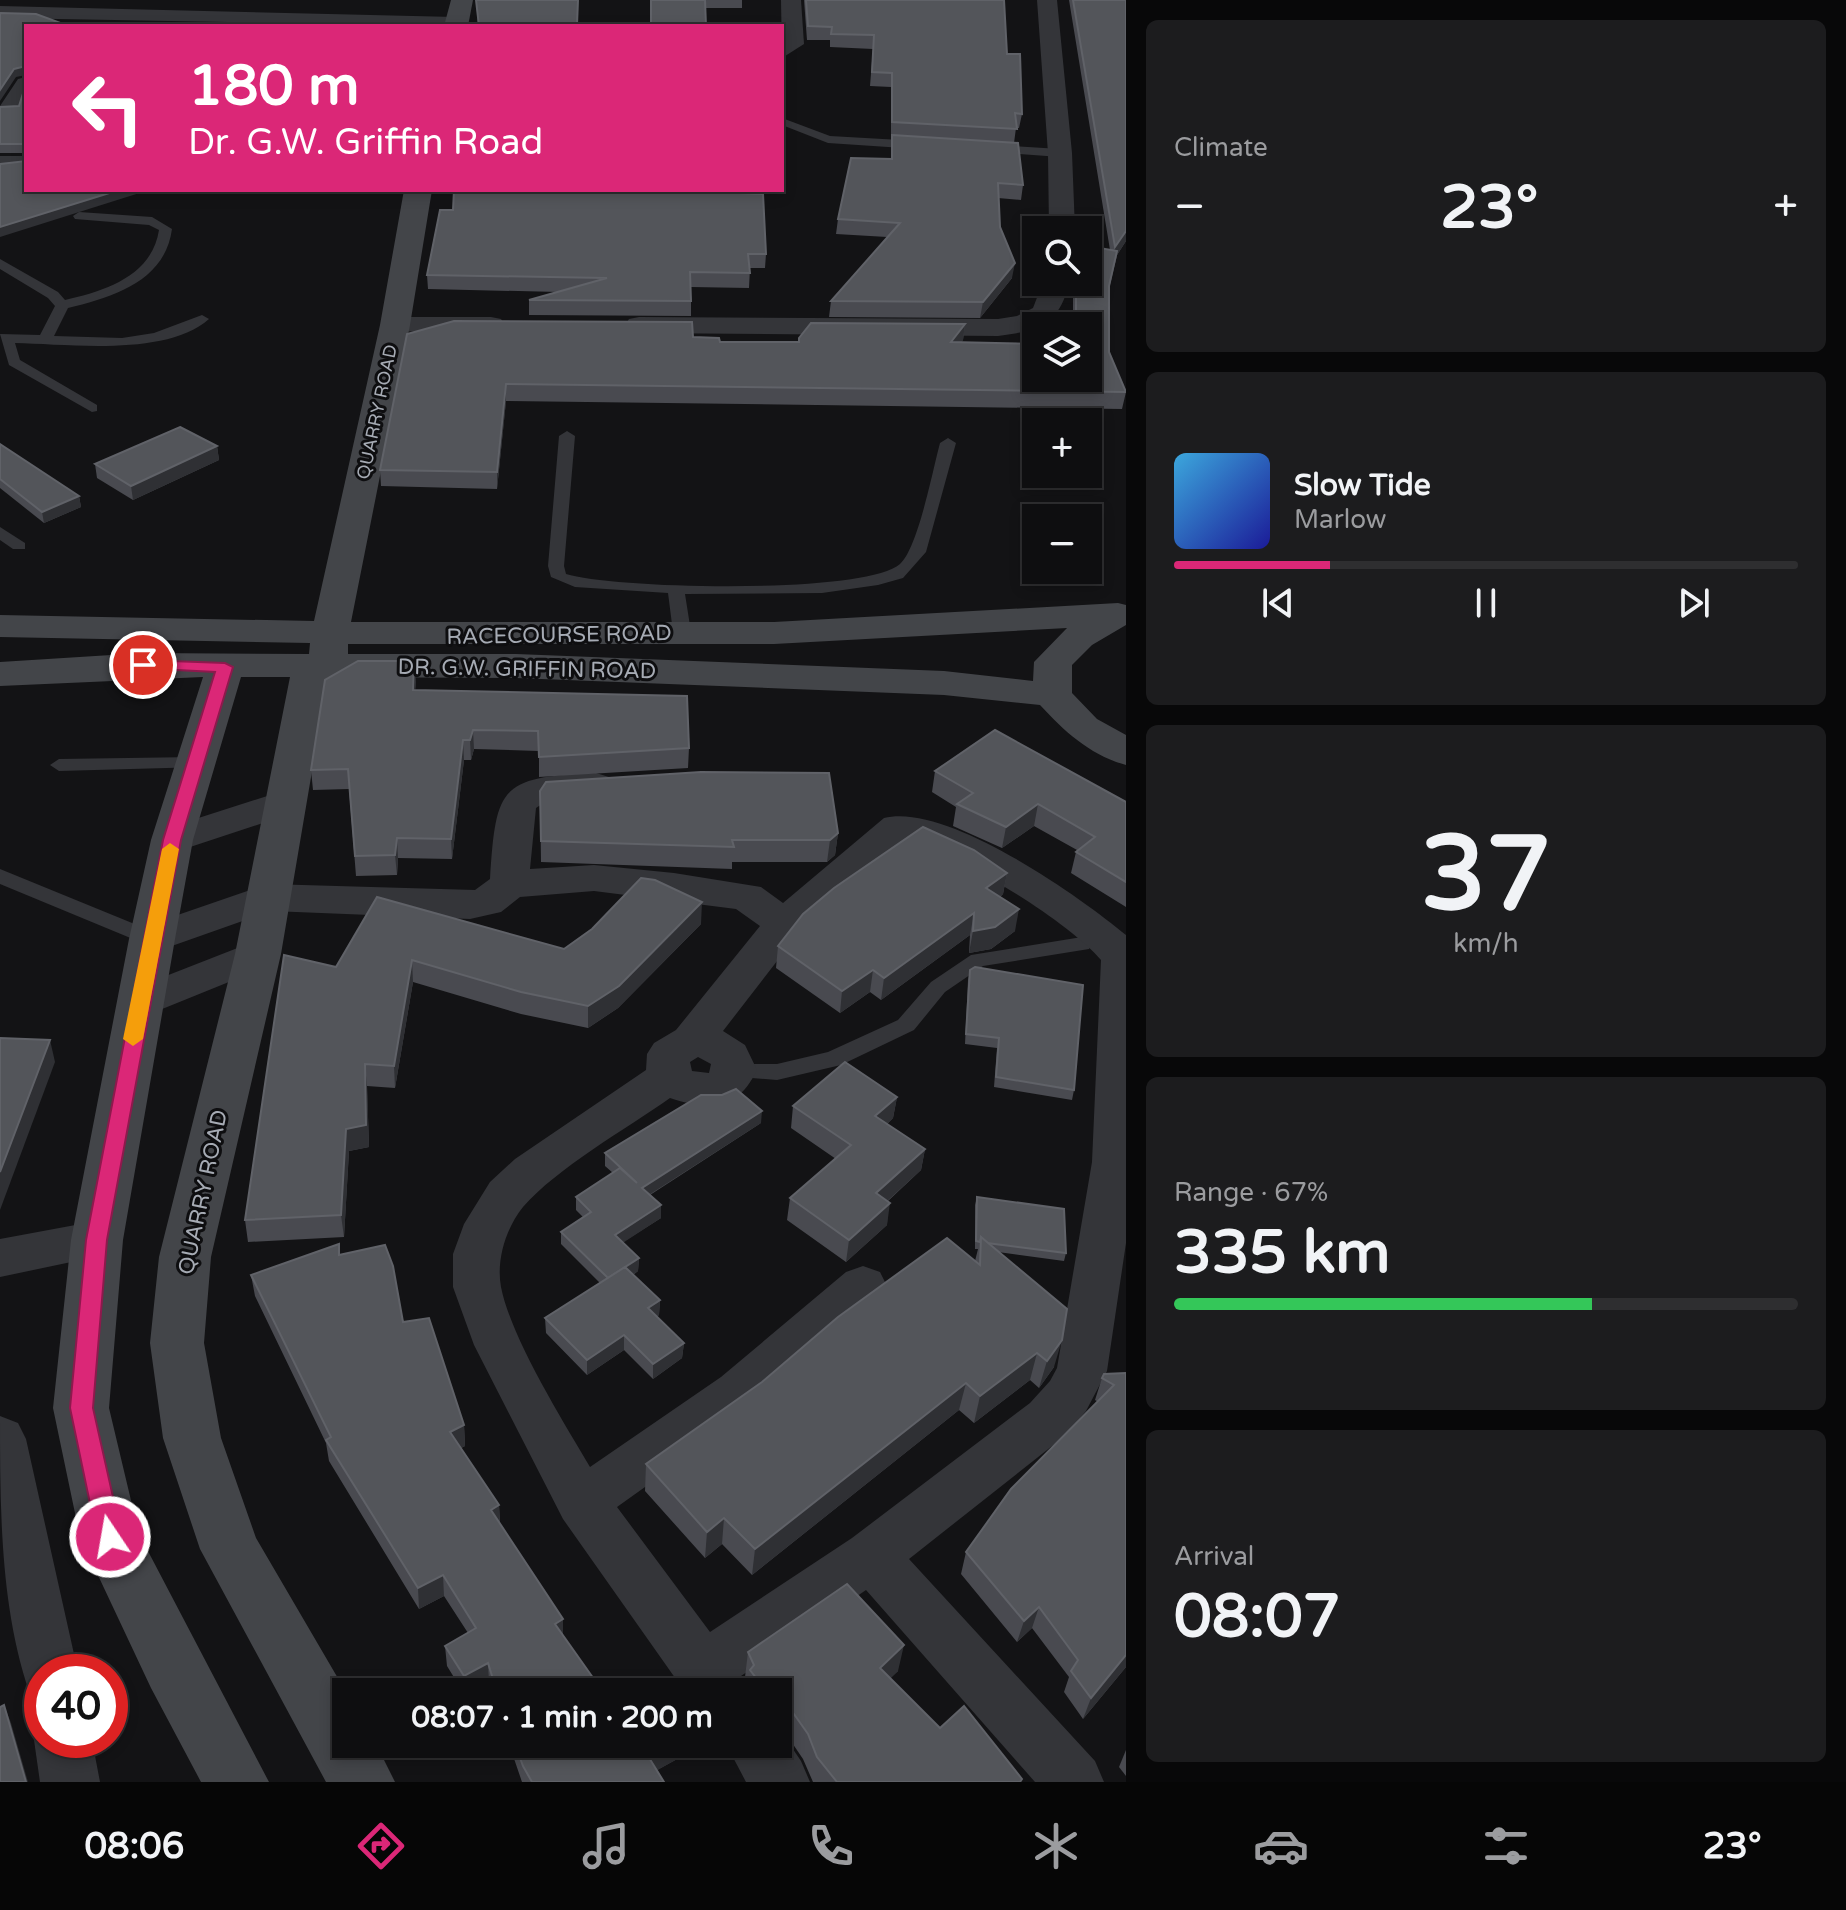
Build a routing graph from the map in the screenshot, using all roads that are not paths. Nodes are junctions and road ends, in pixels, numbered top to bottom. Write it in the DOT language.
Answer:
graph roads {
  1 [pos="462,0"];
  2 [pos="791,0"];
  3 [pos="1047,0"];
  4 [pos="0,12"];
  5 [pos="249,22"];
  6 [pos="456,24"];
  7 [pos="784,51"];
  8 [pos="24,87"];
  9 [pos="10,108"];
  10 [pos="784,122"];
  11 [pos="928,146"];
  12 [pos="987,149"];
  13 [pos="1060,153"];
  14 [pos="0,163"];
  15 [pos="24,163"];
  16 [pos="418,192"];
  17 [pos="79,216"];
  18 [pos="1062,216"];
  19 [pos="0,263"];
  20 [pos="1053,296"];
  21 [pos="62,305"];
  22 [pos="202,319"];
  23 [pos="395,325"];
  24 [pos="520,325"];
  25 [pos="614,325"];
  26 [pos="4,338"];
  27 [pos="45,339"];
  28 [pos="92,408"];
  29 [pos="567,436"];
  30 [pos="948,443"];
  31 [pos="0,532"];
  32 [pos="19,546"];
  33 [pos="676,589"];
  34 [pos="1122,612"];
  35 [pos="0,626"];
  36 [pos="682,632"];
  37 [pos="323,655"];
  38 [pos="225,667"];
  39 [pos="0,674"];
  40 [pos="1052,695"];
  41 [pos="1126,752"];
  42 [pos="196,763"];
  43 [pos="59,765"];
  44 [pos="637,785"];
  45 [pos="286,802"];
  46 [pos="172,840"];
  47 [pos="0,876"];
  48 [pos="510,884"];
  49 [pos="268,897"];
  50 [pos="784,924"];
  51 [pos="152,939"];
  52 [pos="1082,944"];
  53 [pos="258,954"];
  54 [pos="200,978"];
  55 [pos="140,1003"];
  56 [pos="681,1059"];
  57 [pos="735,1070"];
  58 [pos="97,1240"];
  59 [pos="0,1258"];
  60 [pos="863,1286"];
  61 [pos="0,1439"];
  62 [pos="582,1502"];
  63 [pos="871,1556"];
  64 [pos="45,1654"];
  65 [pos="710,1678"];
  66 [pos="714,1678"];
  67 [pos="66,1758"];
  68 [pos="764,1758"];
  69 [pos="70,1782"];
  70 [pos="236,1782"];
  71 [pos="362,1782"];
  72 [pos="780,1782"];
  73 [pos="1074,1782"];
  1 -- 6 [label="main road"];
  2 -- 7 [label="street"];
  3 -- 13 [label="street"];
  4 -- 5 [label="street"];
  5 -- 6 [label="street"];
  8 -- 9 [label="street"];
  10 -- 11 [label="lane"];
  12 -- 13 [label="lane"];
  13 -- 18 [label="street"];
  14 -- 15 [label="street"];
  16 -- 23 [label="main road, QUARRY ROAD"];
  17 -- 21 [label="lane"];
  19 -- 21 [label="lane"];
  20 -- 25 [label="street"];
  21 -- 27 [label="lane"];
  22 -- 27 [label="lane"];
  23 -- 24 [label="street"];
  23 -- 37 [label="main road, QUARRY ROAD"];
  26 -- 27 [label="lane"];
  26 -- 28 [label="lane"];
  29 -- 33 [label="lane"];
  30 -- 33 [label="lane"];
  31 -- 32 [label="lane"];
  33 -- 36 [label="lane"];
  34 -- 36 [label="main road, RACECOURSE ROAD"];
  34 -- 40 [label="main road"];
  35 -- 37 [label="main road, RACECOURSE ROAD"];
  36 -- 37 [label="main road, RACECOURSE ROAD"];
  37 -- 38 [label="main road, DR. G.W. GRIFFIN ROAD"];
  37 -- 40 [label="main road, DR. G.W. GRIFFIN ROAD"];
  37 -- 45 [label="main road, QUARRY ROAD"];
  38 -- 39 [label="main road, DR. G.W. GRIFFIN ROAD"];
  38 -- 42 [label="main road"];
  40 -- 41 [label="main road"];
  42 -- 43 [label="lane"];
  42 -- 46 [label="main road"];
  44 -- 48 [label="street"];
  45 -- 46 [label="street"];
  45 -- 49 [label="main road, QUARRY ROAD"];
  46 -- 51 [label="main road"];
  47 -- 51 [label="lane"];
  48 -- 49 [label="street"];
  48 -- 50 [label="street"];
  49 -- 51 [label="street"];
  49 -- 53 [label="main road, QUARRY ROAD"];
  50 -- 56 [label="street"];
  50 -- 63 [label="street"];
  51 -- 54 [label="street"];
  51 -- 55 [label="main road"];
  52 -- 57 [label="lane"];
  53 -- 54 [label="street"];
  53 -- 71 [label="main road, QUARRY ROAD"];
  54 -- 55 [label="street"];
  55 -- 58 [label="main road"];
  56 -- 57 [label="street"];
  56 -- 62 [label="street"];
  58 -- 59 [label="street"];
  58 -- 70 [label="main road"];
  60 -- 62 [label="street"];
  61 -- 64 [label="street"];
  62 -- 65 [label="street"];
  63 -- 66 [label="street"];
  63 -- 73 [label="street"];
  67 -- 69 [label="street"];
  68 -- 72 [label="street"];
}
